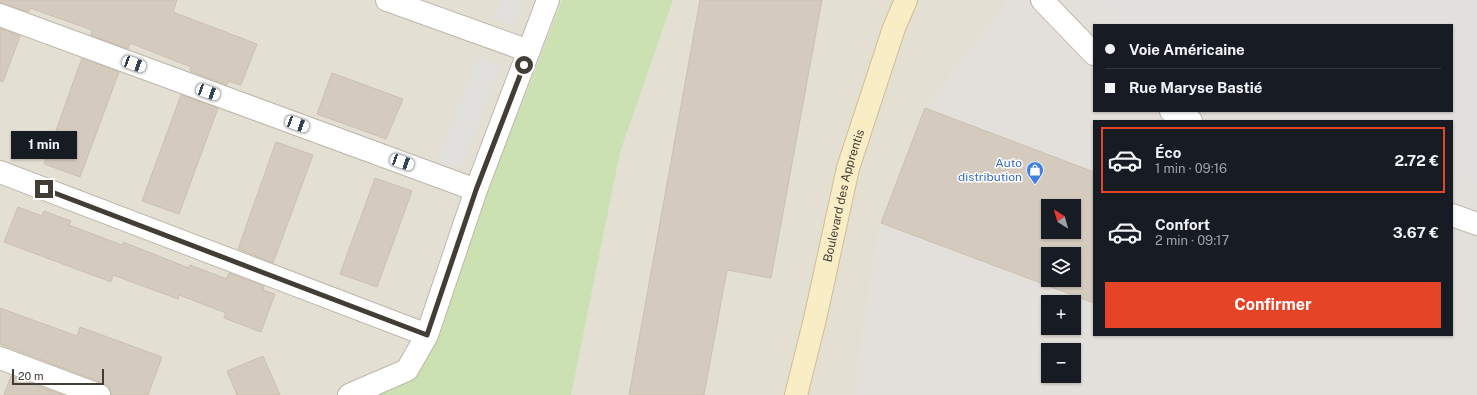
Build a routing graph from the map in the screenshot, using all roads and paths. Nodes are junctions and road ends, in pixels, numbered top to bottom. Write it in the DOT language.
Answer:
graph roads {
  1 [pos="387,0"];
  2 [pos="548,0"];
  3 [pos="906,0"];
  4 [pos="1042,0"];
  5 [pos="0,15"];
  6 [pos="529,51"];
  7 [pos="1093,53"];
  8 [pos="1173,112"];
  9 [pos="1189,120"];
  10 [pos="0,172"];
  11 [pos="476,190"];
  12 [pos="1453,215"];
  13 [pos="1477,224"];
  14 [pos="427,335"];
  15 [pos="0,358"];
  16 [pos="99,395"];
  17 [pos="349,395"];
  18 [pos="796,395"];
  1 -- 6 [label="street"];
  2 -- 6 [label="street"];
  3 -- 18 [label="main road, Boulevard des Apprentis"];
  4 -- 7 [label="street"];
  5 -- 11 [label="street"];
  6 -- 11 [label="street"];
  8 -- 9 [label="street"];
  10 -- 14 [label="street"];
  11 -- 14 [label="street"];
  12 -- 13 [label="street"];
  14 -- 17 [label="street"];
  15 -- 16 [label="street"];
}
